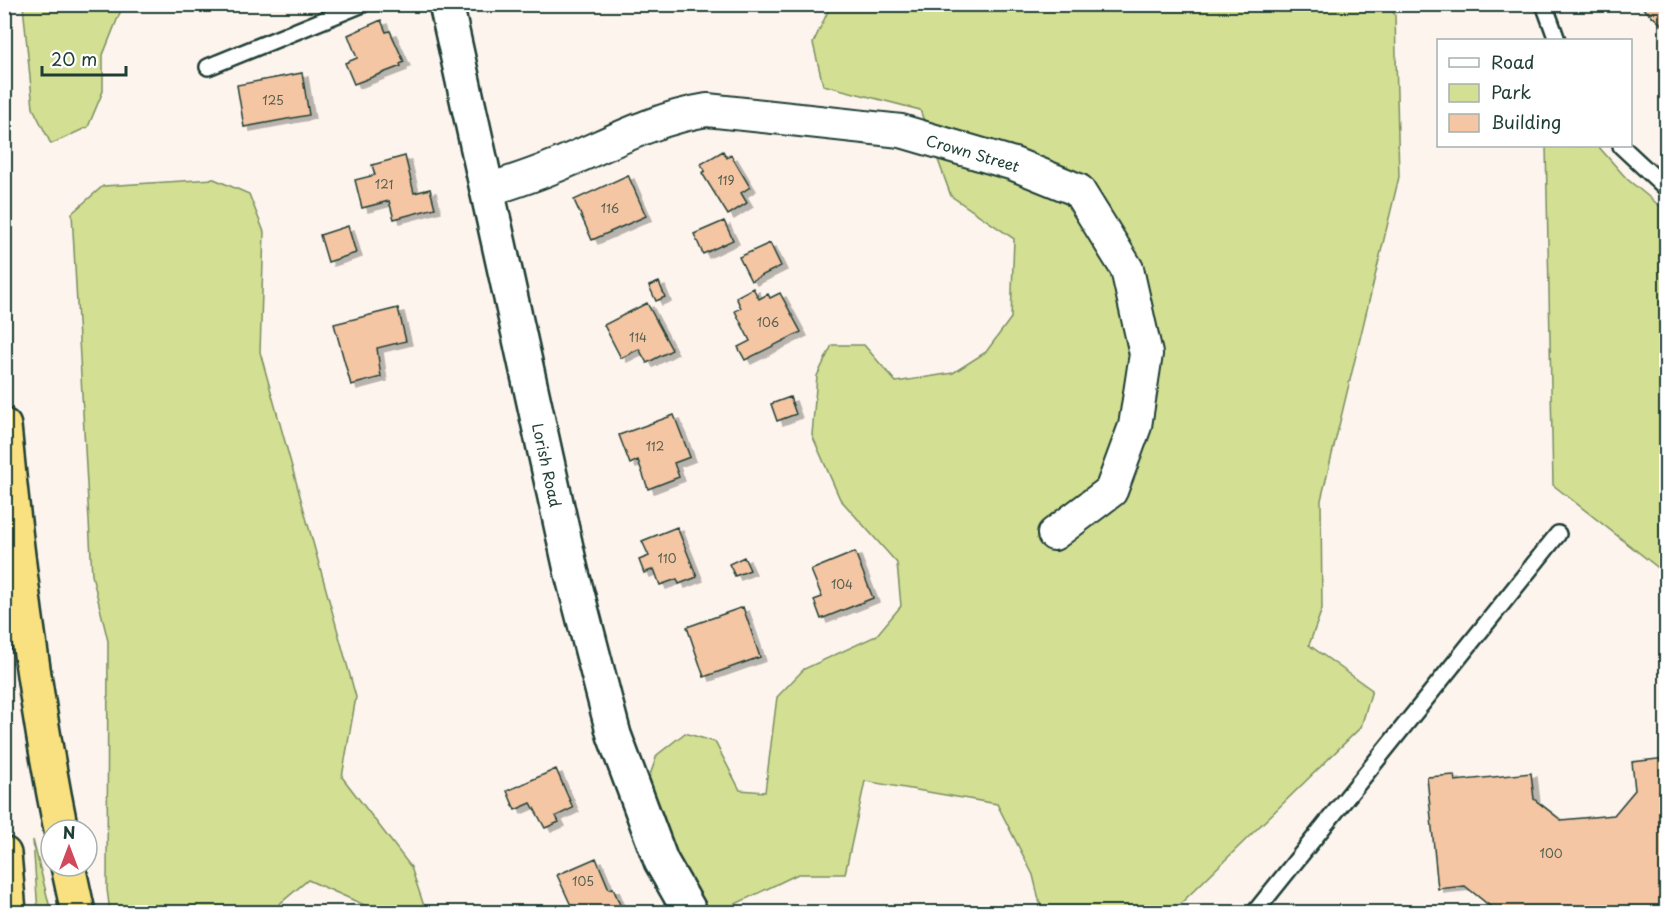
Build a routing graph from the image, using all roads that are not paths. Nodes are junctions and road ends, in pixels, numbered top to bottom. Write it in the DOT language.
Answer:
graph roads {
  1 [pos="363,4"];
  2 [pos="446,4"];
  3 [pos="1544,4"];
  4 [pos="1557,39"];
  5 [pos="208,68"];
  6 [pos="1622,147"];
  7 [pos="1666,188"];
  8 [pos="488,190"];
  9 [pos="4,426"];
  10 [pos="1054,534"];
  11 [pos="1558,534"];
  12 [pos="59,818"];
  13 [pos="4,854"];
  14 [pos="71,878"];
  15 [pos="9,912"];
  16 [pos="78,912"];
  17 [pos="690,912"];
  18 [pos="1255,912"];
  1 -- 5 [label="lane"];
  2 -- 8 [label="street, Lorish Road"];
  3 -- 4 [label="lane"];
  6 -- 7 [label="lane"];
  8 -- 10 [label="street, Crown Street"];
  8 -- 17 [label="street, Lorish Road"];
  9 -- 12 [label="highway"];
  11 -- 18 [label="lane"];
  13 -- 15 [label="highway"];
  14 -- 16 [label="highway"];
}
